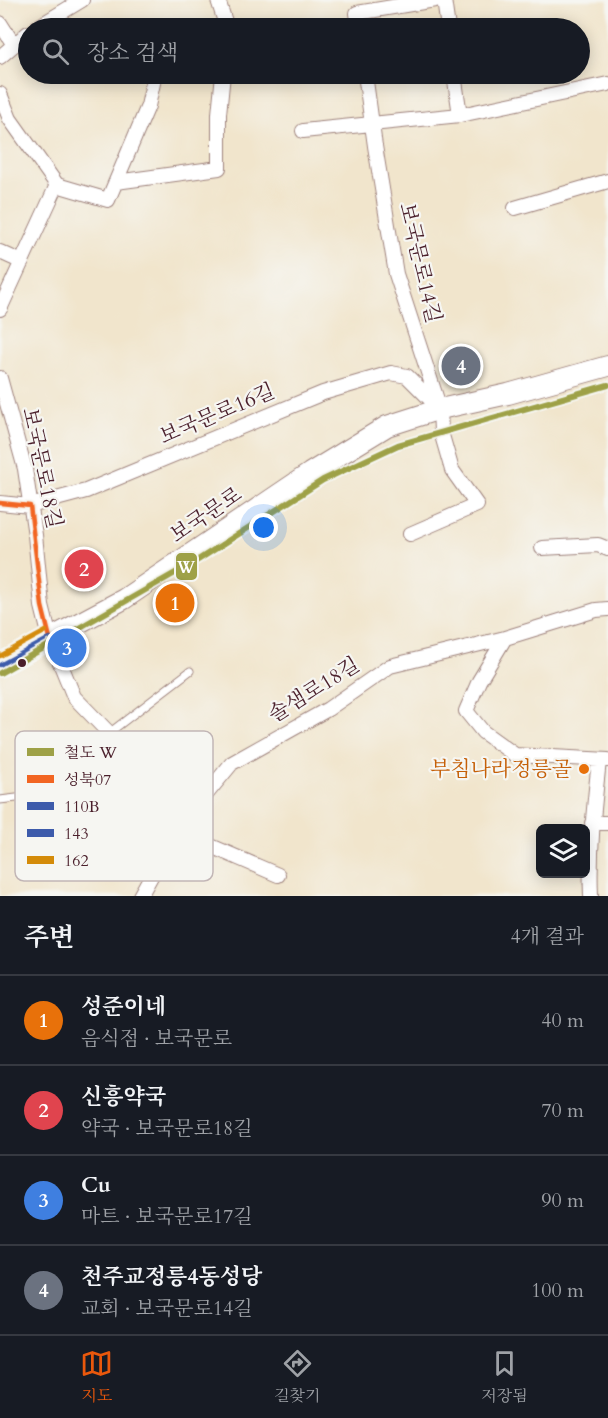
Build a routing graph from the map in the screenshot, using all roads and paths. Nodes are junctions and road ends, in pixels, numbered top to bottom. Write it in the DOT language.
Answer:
graph roads {
  1 [pos="82,0"];
  2 [pos="218,0"];
  3 [pos="435,0"];
  4 [pos="444,0"];
  5 [pos="52,18"];
  6 [pos="224,18"];
  7 [pos="358,18"];
  8 [pos="447,18"];
  9 [pos="0,23"];
  10 [pos="18,42"];
  11 [pos="14,45"];
  12 [pos="0,57"];
  13 [pos="153,84"];
  14 [pos="222,84"];
  15 [pos="366,84"];
  16 [pos="455,84"];
  17 [pos="608,84"];
  18 [pos="0,94"];
  19 [pos="4,114"];
  20 [pos="460,115"];
  21 [pos="372,123"];
  22 [pos="303,131"];
  23 [pos="608,181"];
  24 [pos="116,182"];
  25 [pos="57,185"];
  26 [pos="515,208"];
  27 [pos="0,252"];
  28 [pos="22,262"];
  29 [pos="0,309"];
  30 [pos="608,366"];
  31 [pos="0,378"];
  32 [pos="440,409"];
  33 [pos="0,503"];
  34 [pos="30,506"];
  35 [pos="410,534"];
  36 [pos="542,548"];
  37 [pos="608,549"];
  38 [pos="604,608"];
  39 [pos="50,638"];
  40 [pos="505,638"];
  41 [pos="0,665"];
  42 [pos="190,671"];
  43 [pos="107,731"];
  44 [pos="112,731"];
  45 [pos="603,760"];
  46 [pos="213,785"];
  47 [pos="15,798"];
  48 [pos="0,800"];
  49 [pos="592,823"];
  50 [pos="608,823"];
  51 [pos="213,846"];
  52 [pos="278,875"];
  53 [pos="148,881"];
  54 [pos="140,896"];
  55 [pos="591,896"];
  1 -- 5 [label="street"];
  2 -- 6 [label="street"];
  3 -- 7 [label="street"];
  4 -- 8 [label="street"];
  9 -- 11 [label="street"];
  10 -- 11 [label="street"];
  11 -- 12 [label="street"];
  13 -- 24 [label="street"];
  14 -- 24 [label="street"];
  15 -- 21 [label="street, 보국문로14길"];
  16 -- 20 [label="street"];
  17 -- 20 [label="street"];
  18 -- 19 [label="street"];
  19 -- 25 [label="street"];
  20 -- 21 [label="street"];
  21 -- 22 [label="street"];
  21 -- 32 [label="street, 보국문로14길"];
  23 -- 26 [label="street"];
  24 -- 25 [label="street"];
  25 -- 28 [label="street"];
  27 -- 28 [label="street"];
  28 -- 29 [label="street"];
  30 -- 32 [label="main road, 보국문로"];
  31 -- 34 [label="street, 보국문로18길"];
  32 -- 34 [label="street, 보국문로16길"];
  32 -- 35 [label="street"];
  32 -- 39 [label="main road, 보국문로"];
  33 -- 34 [label="street, 보국문로16길"];
  34 -- 39 [label="street, 보국문로18길"];
  36 -- 37 [label="street"];
  38 -- 40 [label="street, 솔샘로18길"];
  39 -- 41 [label="main road, 보국문로"];
  39 -- 43 [label="street, 보국문로18길"];
  40 -- 45 [label="street"];
  40 -- 46 [label="street, 솔샘로18길"];
  42 -- 44 [label="lane"];
  45 -- 49 [label="street"];
  47 -- 48 [label="lane"];
  49 -- 50 [label="street"];
  49 -- 55 [label="street"];
  51 -- 52 [label="street"];
  53 -- 54 [label="street, 솔샘로18길"];
}
